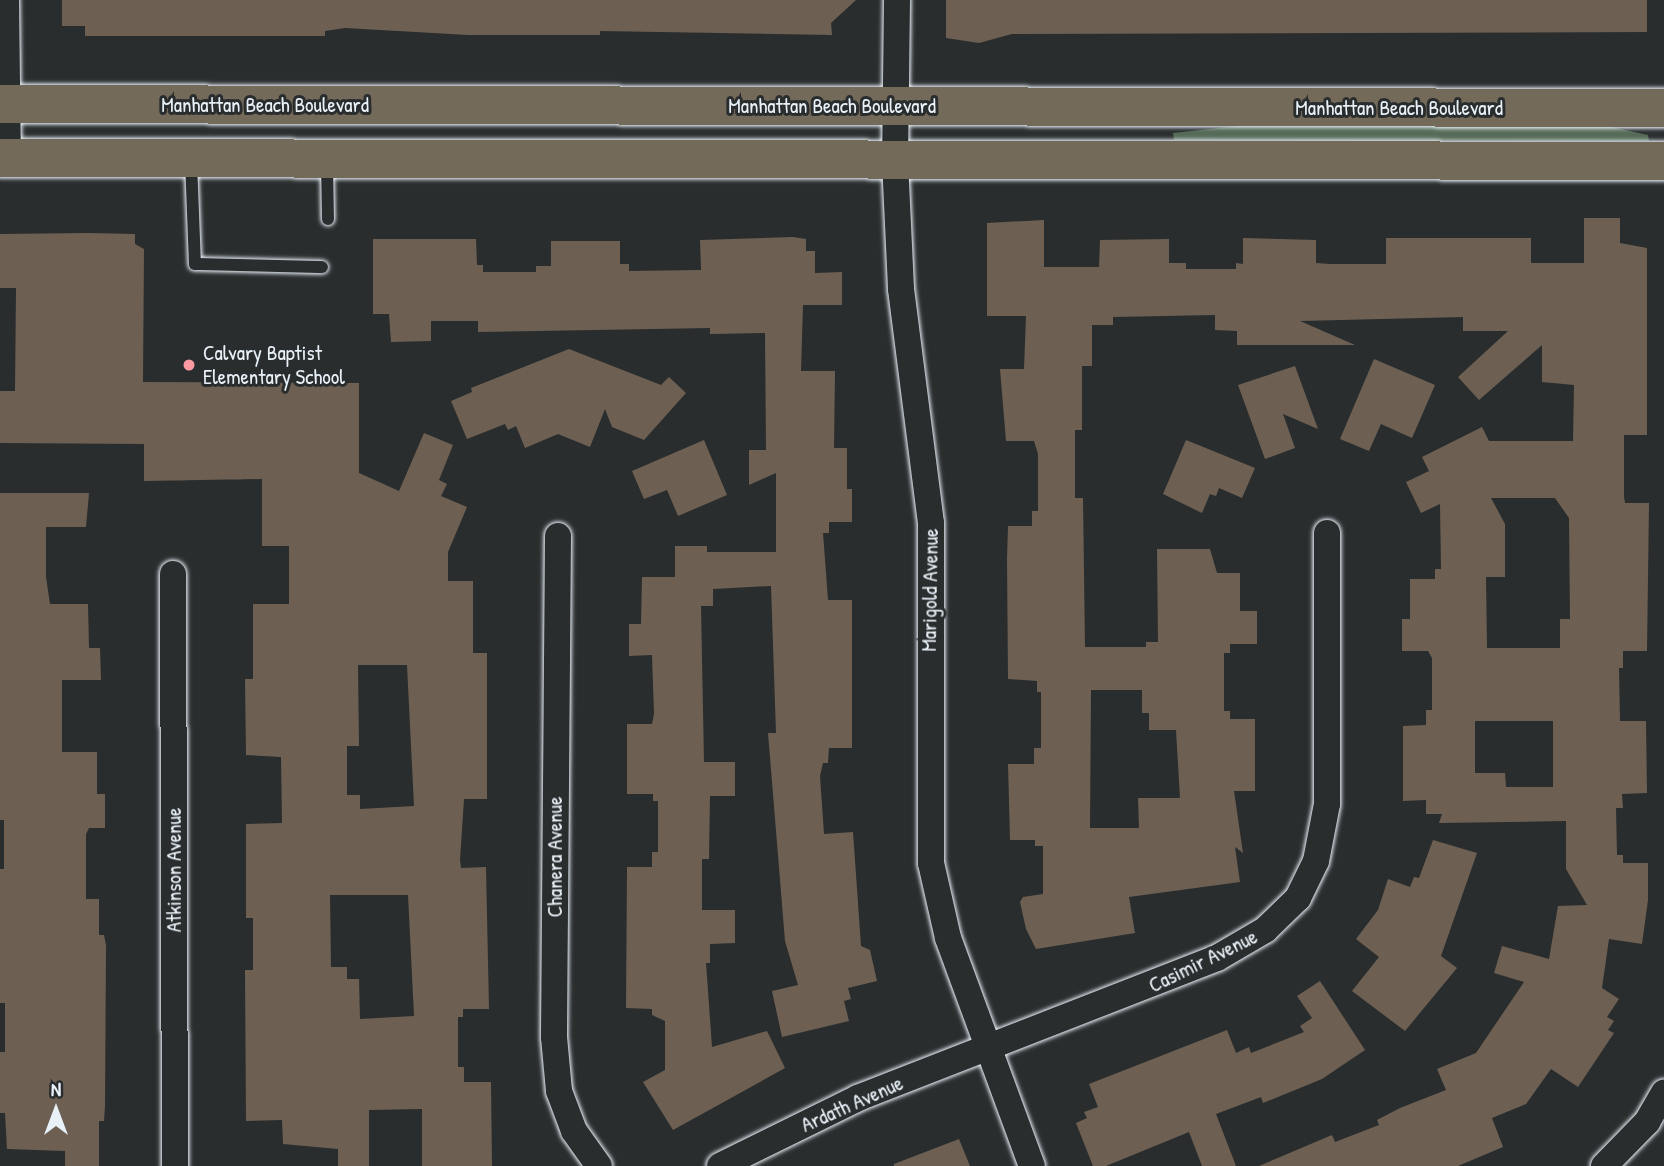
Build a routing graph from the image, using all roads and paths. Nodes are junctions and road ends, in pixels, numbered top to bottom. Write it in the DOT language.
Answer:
graph roads {
  1 [pos="6,0"];
  2 [pos="897,0"];
  3 [pos="3,104"];
  4 [pos="896,106"];
  5 [pos="1664,108"];
  6 [pos="4,158"];
  7 [pos="191,159"];
  8 [pos="327,160"];
  9 [pos="895,161"];
  10 [pos="1664,161"];
  11 [pos="328,219"];
  12 [pos="322,267"];
  13 [pos="1327,533"];
  14 [pos="558,536"];
  15 [pos="173,575"];
  16 [pos="987,1050"];
  17 [pos="1664,1092"];
  18 [pos="174,1166"];
  19 [pos="599,1166"];
  20 [pos="720,1166"];
  21 [pos="1032,1166"];
  22 [pos="1604,1166"];
  1 -- 3 [label="street"];
  2 -- 4 [label="street, Marigold Avenue"];
  3 -- 4 [label="main road, Manhattan Beach Boulevard"];
  3 -- 6 [label="street"];
  4 -- 5 [label="main road, Manhattan Beach Boulevard"];
  4 -- 9 [label="street, Marigold Avenue"];
  6 -- 7 [label="main road"];
  7 -- 8 [label="main road"];
  7 -- 12 [label="lane"];
  8 -- 9 [label="main road"];
  8 -- 11 [label="lane"];
  9 -- 10 [label="main road"];
  9 -- 16 [label="street, Marigold Avenue"];
  13 -- 16 [label="street, Casimir Avenue"];
  14 -- 19 [label="street, Chanera Avenue"];
  15 -- 18 [label="street, Atkinson Avenue"];
  16 -- 20 [label="street, Ardath Avenue"];
  16 -- 21 [label="street, Marigold Avenue"];
  17 -- 22 [label="street"];
}
